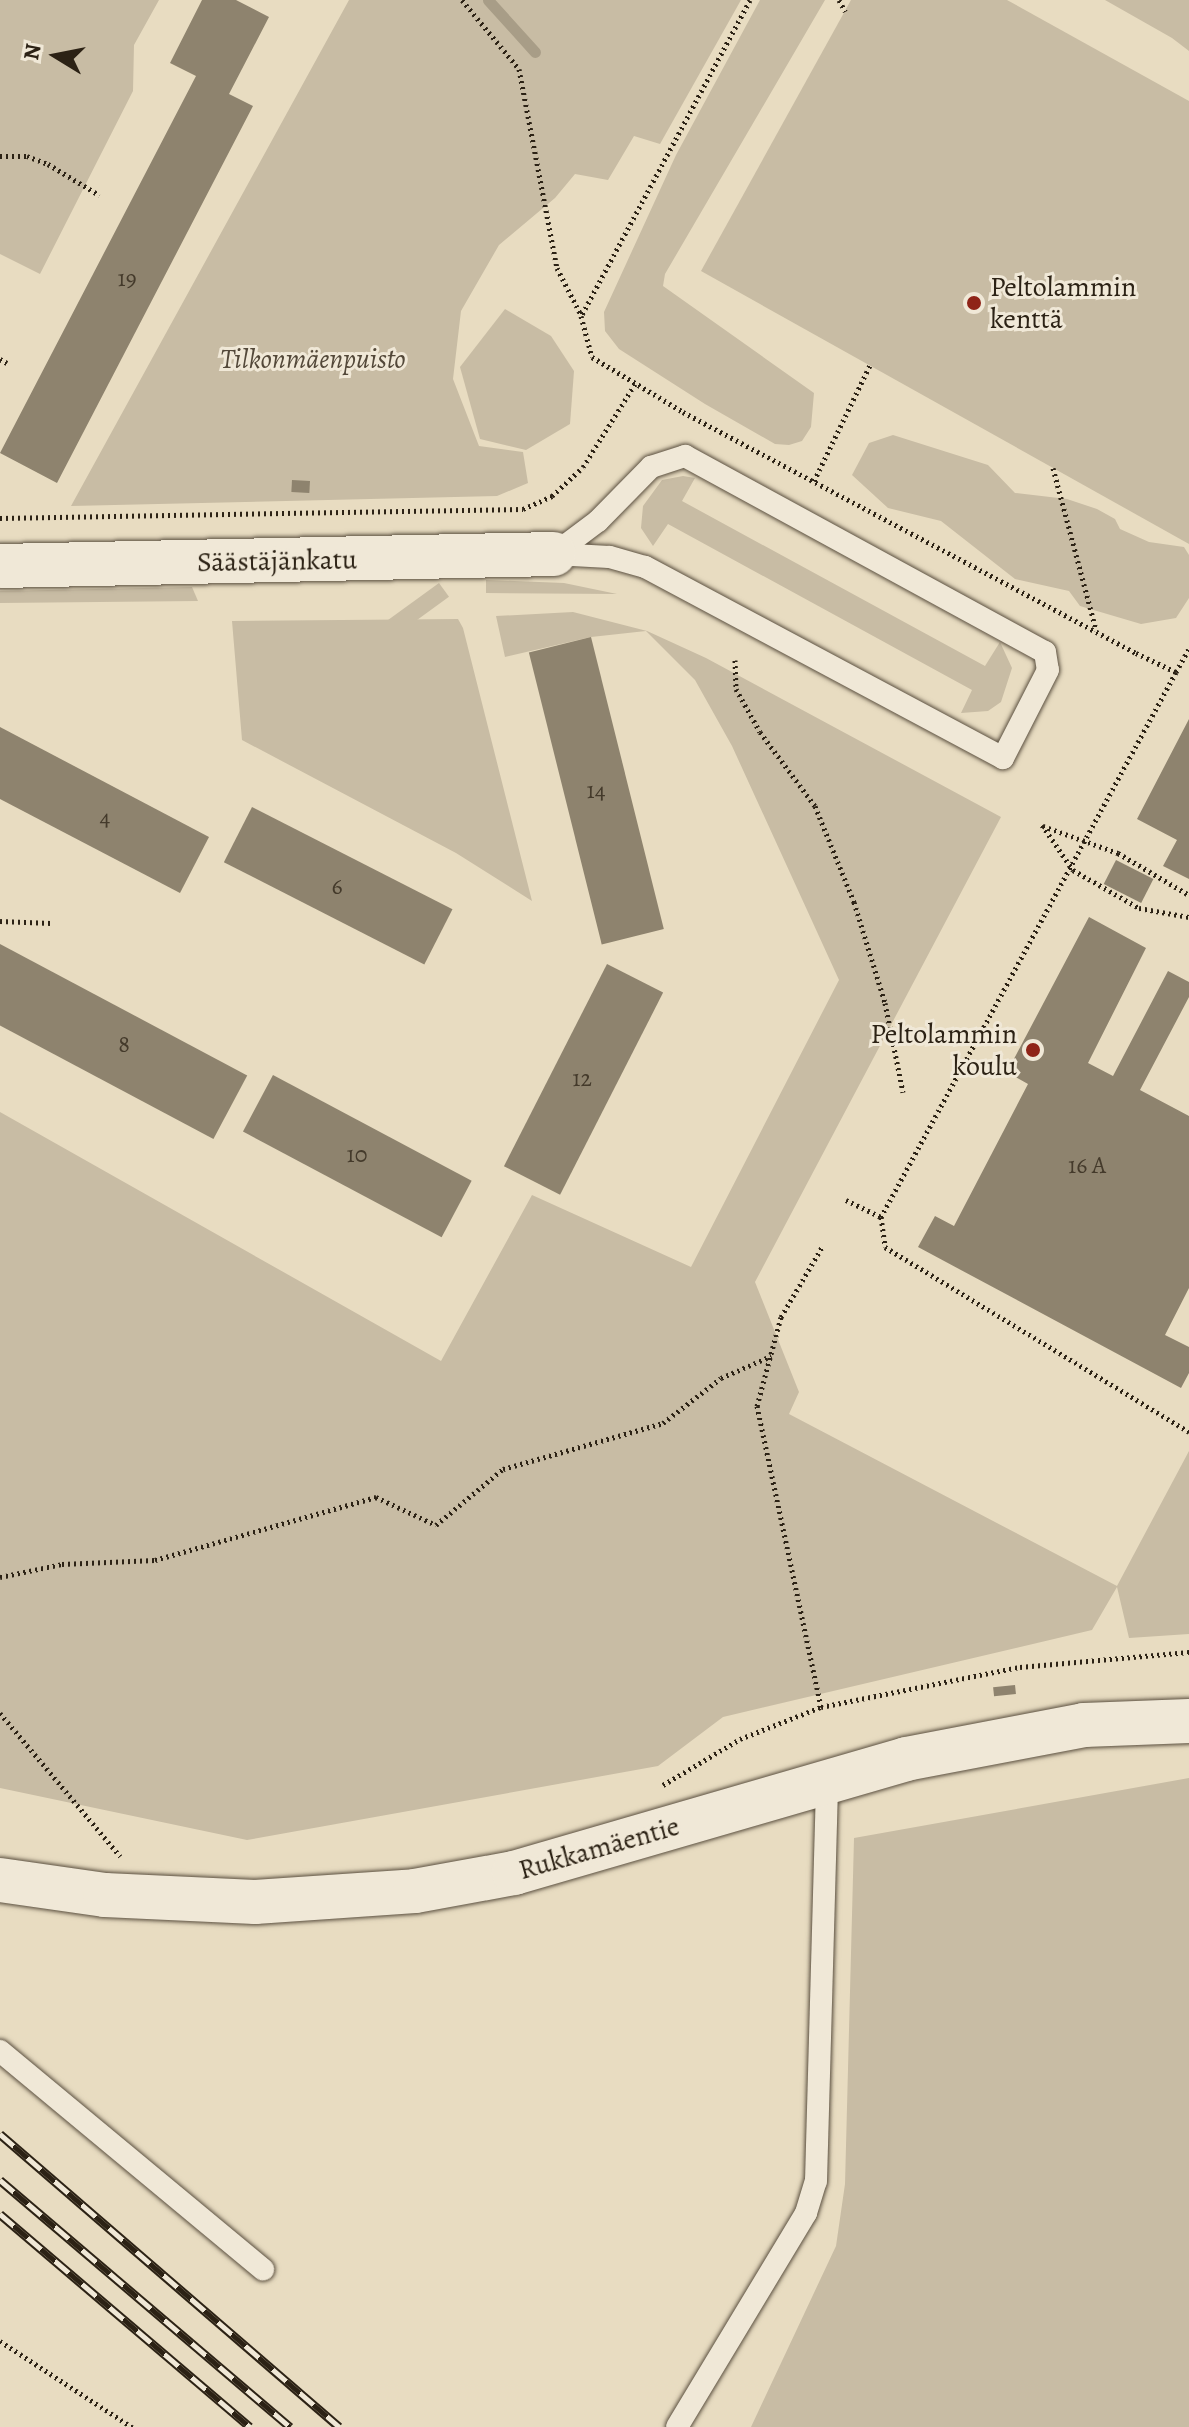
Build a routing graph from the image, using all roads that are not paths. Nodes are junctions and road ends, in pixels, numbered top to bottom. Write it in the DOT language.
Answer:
graph roads {
  1 [pos="554,554"];
  2 [pos="0,566"];
  3 [pos="1189,1721"];
  4 [pos="827,1779"];
  5 [pos="0,1880"];
  6 [pos="0,2051"];
  7 [pos="263,2269"];
  8 [pos="677,2427"];
  1 -- 1 [label="lane"];
  1 -- 2 [label="main road, Säästäjänkatu"];
  3 -- 4 [label="main road, Rukkamäentie"];
  4 -- 5 [label="main road, Rukkamäentie"];
  4 -- 8 [label="lane"];
  6 -- 7 [label="lane"];
}
